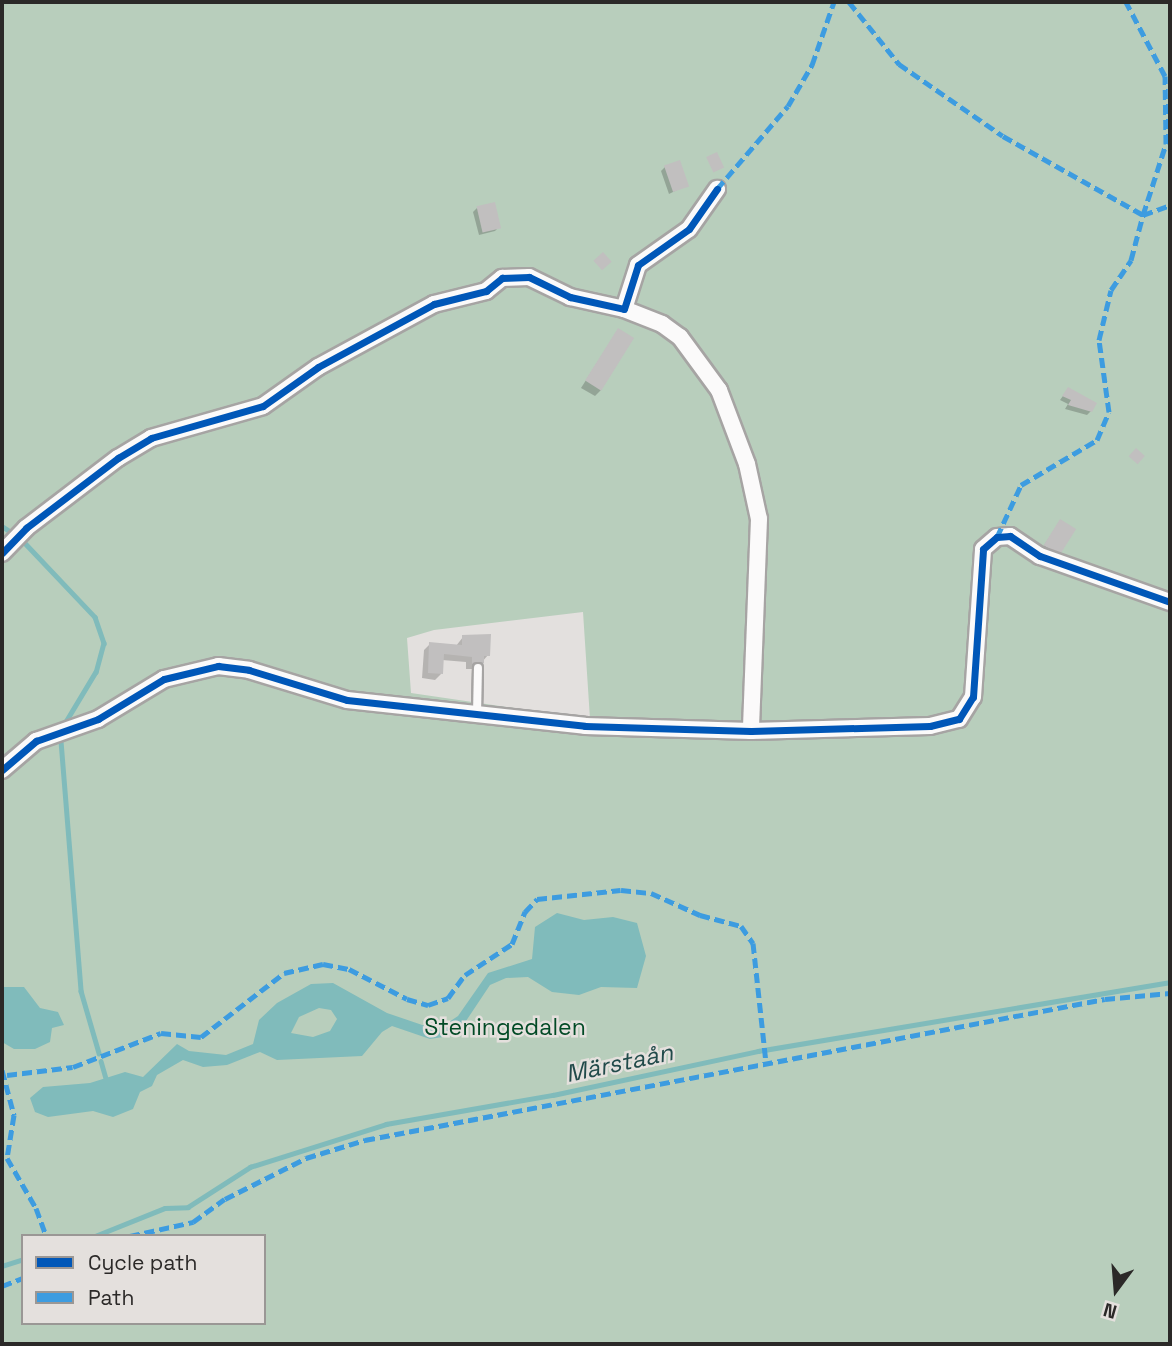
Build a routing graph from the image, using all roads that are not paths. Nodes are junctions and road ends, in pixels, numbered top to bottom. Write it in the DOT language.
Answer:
graph roads {
  1 [pos="717,189"];
  2 [pos="624,309"];
  3 [pos="2,553"];
  4 [pos="1170,603"];
  5 [pos="478,668"];
  6 [pos="477,714"];
  7 [pos="751,731"];
  8 [pos="2,770"];
  1 -- 2 [label="street"];
  2 -- 3 [label="street"];
  2 -- 7 [label="street"];
  4 -- 7 [label="street"];
  5 -- 6 [label="lane"];
  6 -- 7 [label="street"];
  6 -- 8 [label="street"];
}
